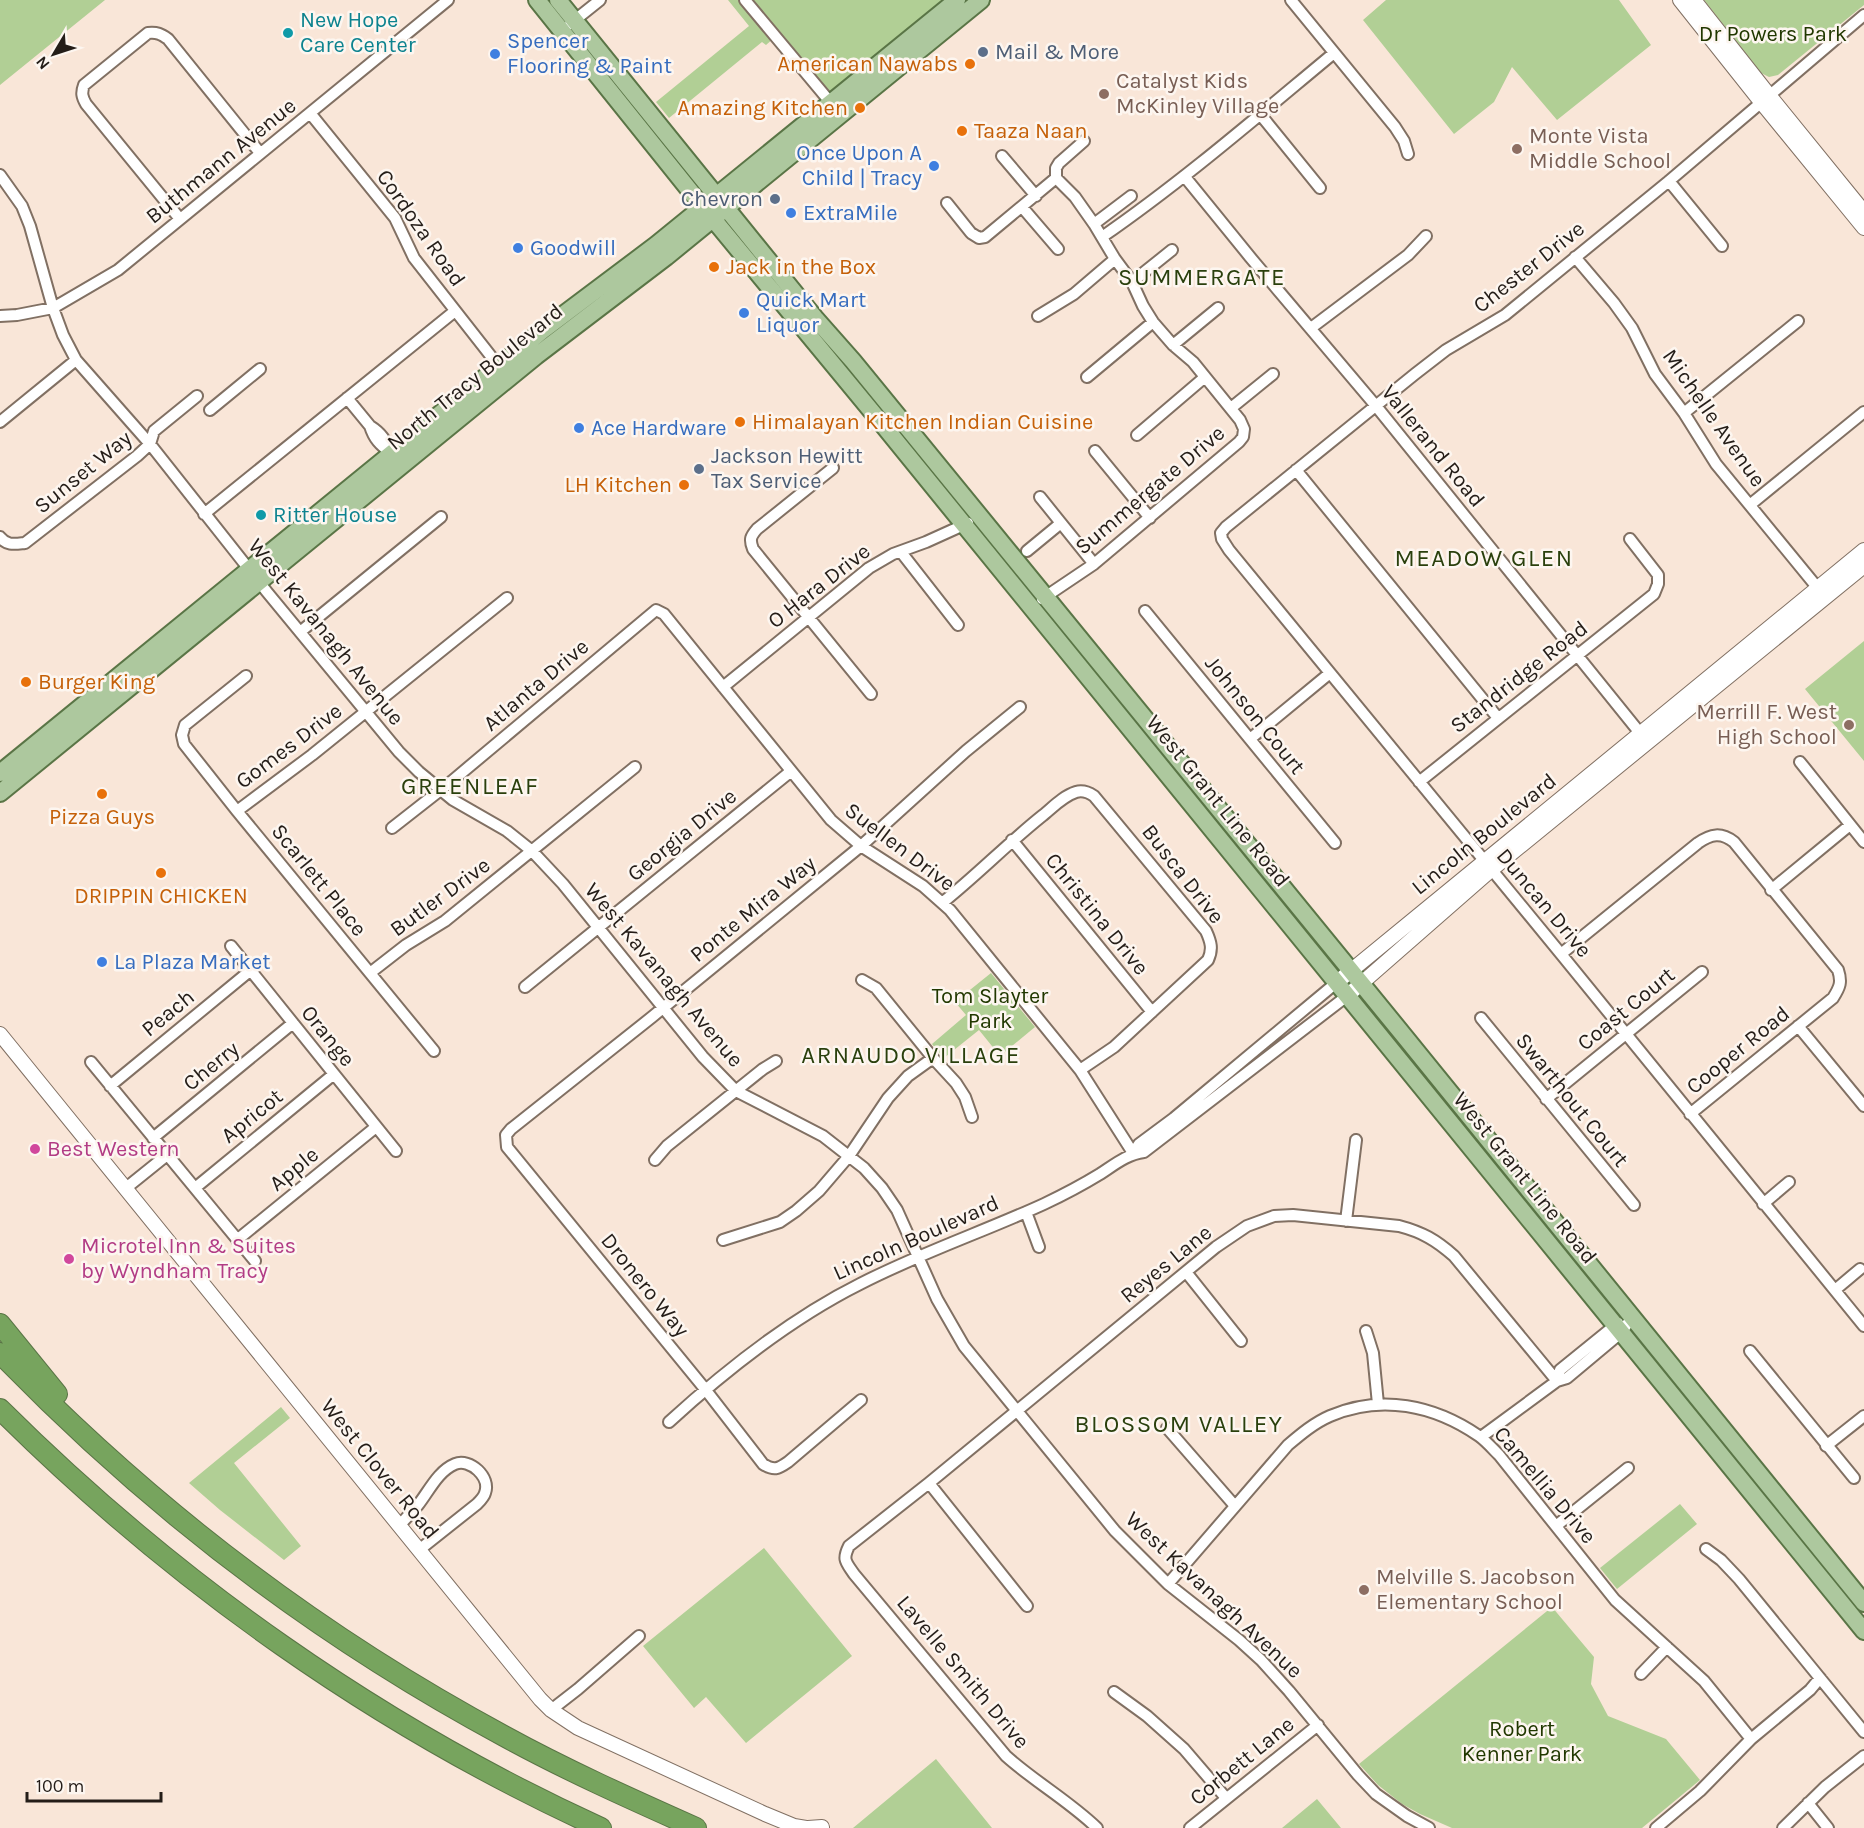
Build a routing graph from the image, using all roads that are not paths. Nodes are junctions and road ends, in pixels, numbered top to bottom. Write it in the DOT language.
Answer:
graph roads {
  1 [pos="448,0"];
  2 [pos="537,0"];
  3 [pos="558,0"];
  4 [pos="600,0"];
  5 [pos="745,0"];
  6 [pos="957,0"];
  7 [pos="981,0"];
  8 [pos="1291,0"];
  9 [pos="1680,0"];
  10 [pos="1694,0"];
  11 [pos="1864,15"];
  12 [pos="568,26"];
  13 [pos="1334,53"];
  14 [pos="1765,99"];
  15 [pos="831,103"];
  16 [pos="310,113"];
  17 [pos="1260,114"];
  18 [pos="1084,141"];
  19 [pos="804,145"];
  20 [pos="261,153"];
  21 [pos="1408,154"];
  22 [pos="1002,156"];
  23 [pos="0,176"];
  24 [pos="1185,177"];
  25 [pos="1056,178"];
  26 [pos="1669,181"];
  27 [pos="1320,188"];
  28 [pos="1036,196"];
  29 [pos="1131,196"];
  30 [pos="947,203"];
  31 [pos="1022,207"];
  32 [pos="715,208"];
  33 [pos="1864,212"];
  34 [pos="180,219"];
  35 [pos="1094,224"];
  36 [pos="1864,228"];
  37 [pos="1426,236"];
  38 [pos="1102,237"];
  39 [pos="1722,246"];
  40 [pos="1058,249"];
  41 [pos="1172,250"];
  42 [pos="1575,257"];
  43 [pos="1115,259"];
  44 [pos="1132,282"];
  45 [pos="53,308"];
  46 [pos="1218,308"];
  47 [pos="455,311"];
  48 [pos="0,316"];
  49 [pos="1038,316"];
  50 [pos="1798,321"];
  51 [pos="1153,322"];
  52 [pos="1311,328"];
  53 [pos="1173,345"];
  54 [pos="76,360"];
  55 [pos="499,366"];
  56 [pos="260,369"];
  57 [pos="1273,374"];
  58 [pos="1087,377"];
  59 [pos="1206,377"];
  60 [pos="197,396"];
  61 [pos="347,399"];
  62 [pos="1376,406"];
  63 [pos="1231,408"];
  64 [pos="210,410"];
  65 [pos="1864,412"];
  66 [pos="873,413"];
  67 [pos="1684,413"];
  68 [pos="460,417"];
  69 [pos="0,422"];
  70 [pos="906,427"];
  71 [pos="1137,435"];
  72 [pos="150,444"];
  73 [pos="1095,451"];
  74 [pos="392,453"];
  75 [pos="833,468"];
  76 [pos="1296,470"];
  77 [pos="1040,497"];
  78 [pos="1751,504"];
  79 [pos="204,514"];
  80 [pos="441,517"];
  81 [pos="1150,518"];
  82 [pos="982,520"];
  83 [pos="333,521"];
  84 [pos="1061,523"];
  85 [pos="963,524"];
  86 [pos="0,537"];
  87 [pos="1630,539"];
  88 [pos="1225,544"];
  89 [pos="1864,550"];
  90 [pos="1027,551"];
  91 [pos="901,552"];
  92 [pos="1094,564"];
  93 [pos="1864,566"];
  94 [pos="254,576"];
  95 [pos="1822,592"];
  96 [pos="507,598"];
  97 [pos="1039,602"];
  98 [pos="656,610"];
  99 [pos="1145,611"];
  100 [pos="808,618"];
  101 [pos="958,626"];
  102 [pos="300,632"];
  103 [pos="1578,656"];
  104 [pos="1330,673"];
  105 [pos="246,676"];
  106 [pos="723,687"];
  107 [pos="871,693"];
  108 [pos="1020,706"];
  109 [pos="365,712"];
  110 [pos="1498,718"];
  111 [pos="1644,738"];
  112 [pos="1250,739"];
  113 [pos="1800,762"];
  114 [pos="635,767"];
  115 [pos="0,772"];
  116 [pos="790,772"];
  117 [pos="1419,782"];
  118 [pos="440,790"];
  119 [pos="0,793"];
  120 [pos="237,811"];
  121 [pos="1850,825"];
  122 [pos="392,828"];
  123 [pos="1012,840"];
  124 [pos="1864,842"];
  125 [pos="1335,843"];
  126 [pos="861,846"];
  127 [pos="532,851"];
  128 [pos="1487,865"];
  129 [pos="1772,890"];
  130 [pos="942,903"];
  131 [pos="598,928"];
  132 [pos="231,946"];
  133 [pos="1561,954"];
  134 [pos="251,970"];
  135 [pos="1702,972"];
  136 [pos="370,973"];
  137 [pos="1355,978"];
  138 [pos="862,980"];
  139 [pos="525,987"];
  140 [pos="1341,989"];
  141 [pos="663,1008"];
  142 [pos="1152,1012"];
  143 [pos="1481,1018"];
  144 [pos="293,1023"];
  145 [pos="1798,1026"];
  146 [pos="0,1034"];
  147 [pos="1626,1035"];
  148 [pos="434,1051"];
  149 [pos="933,1058"];
  150 [pos="776,1061"];
  151 [pos="91,1062"];
  152 [pos="1080,1070"];
  153 [pos="334,1074"];
  154 [pos="110,1086"];
  155 [pos="736,1091"];
  156 [pos="1546,1099"];
  157 [pos="1864,1106"];
  158 [pos="1690,1114"];
  159 [pos="972,1117"];
  160 [pos="376,1127"];
  161 [pos="506,1135"];
  162 [pos="153,1138"];
  163 [pos="1356,1140"];
  164 [pos="396,1150"];
  165 [pos="1133,1153"];
  166 [pos="167,1155"];
  167 [pos="849,1156"];
  168 [pos="655,1160"];
  169 [pos="1789,1182"];
  170 [pos="126,1188"];
  171 [pos="195,1188"];
  172 [pos="1764,1204"];
  173 [pos="1634,1205"];
  174 [pos="1026,1212"];
  175 [pos="1346,1221"];
  176 [pos="237,1240"];
  177 [pos="723,1240"];
  178 [pos="1040,1247"];
  179 [pos="918,1256"];
  180 [pos="255,1261"];
  181 [pos="1860,1269"];
  182 [pos="1186,1272"];
  183 [pos="1835,1290"];
  184 [pos="0,1324"];
  185 [pos="1623,1325"];
  186 [pos="1864,1326"];
  187 [pos="1366,1331"];
  188 [pos="1241,1341"];
  189 [pos="1750,1351"];
  190 [pos="0,1353"];
  191 [pos="1557,1381"];
  192 [pos="705,1389"];
  193 [pos="861,1400"];
  194 [pos="1378,1404"];
  195 [pos="0,1409"];
  196 [pos="1016,1412"];
  197 [pos="1864,1416"];
  198 [pos="669,1422"];
  199 [pos="0,1425"];
  200 [pos="1167,1428"];
  201 [pos="1481,1437"];
  202 [pos="1826,1446"];
  203 [pos="1628,1468"];
  204 [pos="1854,1478"];
  205 [pos="929,1483"];
  206 [pos="1236,1506"];
  207 [pos="399,1526"];
  208 [pos="1556,1526"];
  209 [pos="209,1543"];
  210 [pos="1706,1549"];
  211 [pos="418,1550"];
  212 [pos="1802,1553"];
  213 [pos="186,1575"];
  214 [pos="861,1582"];
  215 [pos="1168,1584"];
  216 [pos="1849,1585"];
  217 [pos="1864,1603"];
  218 [pos="1027,1606"];
  219 [pos="1864,1631"];
  220 [pos="639,1636"];
  221 [pos="1667,1647"];
  222 [pos="1641,1674"];
  223 [pos="1820,1678"];
  224 [pos="1114,1692"];
  225 [pos="550,1710"];
  226 [pos="1318,1725"];
  227 [pos="1864,1732"];
  228 [pos="1751,1739"];
  229 [pos="1864,1756"];
  230 [pos="1226,1798"];
  231 [pos="1808,1803"];
  232 [pos="601,1828"];
  233 [pos="696,1828"];
  234 [pos="812,1828"];
  235 [pos="1097,1828"];
  236 [pos="1191,1828"];
  237 [pos="1429,1828"];
  238 [pos="1656,1828"];
  239 [pos="1782,1828"];
  240 [pos="1828,1828"];
  1 -- 16 [label="street, Buthmann Avenue"];
  2 -- 12 [label="main road, West Grant Line Road"];
  3 -- 12 [label="main road, West Grant Line Road"];
  4 -- 12 [label="street"];
  5 -- 15 [label="street"];
  6 -- 15 [label="main road, North Tracy Boulevard"];
  7 -- 19 [label="main road, North Tracy Boulevard"];
  8 -- 13 [label="street"];
  9 -- 14 [label="street"];
  10 -- 14 [label="street"];
  11 -- 14 [label="street, Chester Drive"];
  12 -- 32 [label="main road, West Grant Line Road"];
  13 -- 17 [label="street"];
  13 -- 21 [label="street"];
  14 -- 26 [label="street, Chester Drive"];
  14 -- 33 [label="street"];
  14 -- 36 [label="street"];
  15 -- 19 [label="street"];
  15 -- 32 [label="main road, North Tracy Boulevard"];
  16 -- 20 [label="street, Buthmann Avenue"];
  16 -- 47 [label="street, Cordoza Road"];
  17 -- 24 [label="street"];
  17 -- 27 [label="street"];
  18 -- 25 [label="street"];
  19 -- 32 [label="main road, North Tracy Boulevard"];
  20 -- 34 [label="street, Buthmann Avenue"];
  20 -- 34 [label="street"];
  22 -- 28 [label="street"];
  23 -- 45 [label="street, West Kavanagh Avenue"];
  24 -- 38 [label="street"];
  24 -- 52 [label="street, Vallerand Road"];
  25 -- 28 [label="street"];
  25 -- 35 [label="street, Summergate Drive"];
  26 -- 39 [label="street"];
  26 -- 42 [label="street, Chester Drive"];
  28 -- 31 [label="street"];
  29 -- 35 [label="street"];
  30 -- 31 [label="street"];
  31 -- 40 [label="street"];
  32 -- 55 [label="main road, North Tracy Boulevard"];
  32 -- 66 [label="main road, West Grant Line Road"];
  32 -- 68 [label="main road, North Tracy Boulevard"];
  32 -- 70 [label="main road, West Grant Line Road"];
  34 -- 45 [label="street, Buthmann Avenue"];
  35 -- 38 [label="street, Summergate Drive"];
  37 -- 52 [label="street"];
  38 -- 43 [label="street, Summergate Drive"];
  41 -- 44 [label="street"];
  42 -- 62 [label="street, Chester Drive"];
  42 -- 67 [label="street, Michelle Avenue"];
  43 -- 44 [label="street, Summergate Drive"];
  43 -- 49 [label="street"];
  44 -- 51 [label="street, Summergate Drive"];
  45 -- 48 [label="street, Buthmann Avenue"];
  45 -- 54 [label="street, West Kavanagh Avenue"];
  46 -- 53 [label="street"];
  47 -- 55 [label="street, Cordoza Road"];
  47 -- 61 [label="street"];
  50 -- 67 [label="street"];
  51 -- 53 [label="street, Summergate Drive"];
  51 -- 58 [label="street"];
  52 -- 62 [label="street, Vallerand Road"];
  53 -- 59 [label="street, Summergate Drive"];
  54 -- 69 [label="street"];
  54 -- 72 [label="street, West Kavanagh Avenue"];
  55 -- 68 [label="street"];
  55 -- 74 [label="main road, North Tracy Boulevard"];
  56 -- 64 [label="street"];
  57 -- 63 [label="street"];
  59 -- 63 [label="street, Summergate Drive"];
  59 -- 71 [label="street"];
  60 -- 72 [label="street, Sunset Way"];
  61 -- 74 [label="street"];
  61 -- 79 [label="street"];
  62 -- 76 [label="street, Chester Drive"];
  62 -- 103 [label="street, Vallerand Road"];
  63 -- 81 [label="street, Summergate Drive"];
  65 -- 78 [label="street"];
  66 -- 70 [label="main road"];
  66 -- 85 [label="main road, West Grant Line Road"];
  67 -- 78 [label="street, Michelle Avenue"];
  68 -- 83 [label="main road, North Tracy Boulevard"];
  70 -- 82 [label="main road, West Grant Line Road"];
  72 -- 79 [label="street, West Kavanagh Avenue"];
  72 -- 86 [label="street, Sunset Way"];
  73 -- 81 [label="street"];
  74 -- 83 [label="street"];
  74 -- 94 [label="main road, North Tracy Boulevard"];
  75 -- 100 [label="street"];
  76 -- 88 [label="street, Chester Drive"];
  76 -- 110 [label="street"];
  77 -- 84 [label="street"];
  78 -- 95 [label="street, Michelle Avenue"];
  79 -- 94 [label="street, West Kavanagh Avenue"];
  80 -- 102 [label="street"];
  81 -- 92 [label="street, Summergate Drive"];
  82 -- 85 [label="street, O Hara Drive"];
  82 -- 97 [label="main road, West Grant Line Road"];
  83 -- 94 [label="main road, North Tracy Boulevard"];
  84 -- 90 [label="street"];
  84 -- 92 [label="street"];
  85 -- 91 [label="street, O Hara Drive"];
  85 -- 97 [label="main road, West Grant Line Road"];
  87 -- 103 [label="street, Standridge Road"];
  88 -- 104 [label="street, Duncan Drive"];
  89 -- 95 [label="street, Lincoln Boulevard"];
  91 -- 100 [label="street, O Hara Drive"];
  91 -- 101 [label="street"];
  92 -- 97 [label="street, Summergate Drive"];
  93 -- 95 [label="street, Lincoln Boulevard"];
  94 -- 102 [label="street, West Kavanagh Avenue"];
  94 -- 115 [label="main road, North Tracy Boulevard"];
  94 -- 119 [label="main road, North Tracy Boulevard"];
  95 -- 111 [label="street, Lincoln Boulevard"];
  96 -- 109 [label="street, Gomes Drive"];
  97 -- 137 [label="main road, West Grant Line Road"];
  97 -- 140 [label="main road, West Grant Line Road"];
  98 -- 106 [label="street, Suellen Drive"];
  98 -- 118 [label="street, Atlanta Drive"];
  99 -- 112 [label="street, Johnson Court"];
  100 -- 106 [label="street, O Hara Drive"];
  100 -- 107 [label="street"];
  102 -- 109 [label="street, West Kavanagh Avenue"];
  103 -- 110 [label="street, Standridge Road"];
  103 -- 111 [label="street, Vallerand Road"];
  104 -- 112 [label="street"];
  104 -- 117 [label="street, Duncan Drive"];
  105 -- 120 [label="street, Scarlett Place"];
  106 -- 116 [label="street, Suellen Drive"];
  108 -- 126 [label="street, Ponte Mira Way"];
  109 -- 118 [label="street, West Kavanagh Avenue"];
  109 -- 120 [label="street, Gomes Drive"];
  110 -- 117 [label="street, Standridge Road"];
  111 -- 128 [label="street, Lincoln Boulevard"];
  112 -- 125 [label="street, Johnson Court"];
  113 -- 121 [label="street"];
  114 -- 127 [label="street, Butler Drive"];
  116 -- 126 [label="street, Suellen Drive"];
  116 -- 131 [label="street, Georgia Drive"];
  117 -- 128 [label="street, Duncan Drive"];
  118 -- 122 [label="street, Atlanta Drive"];
  118 -- 127 [label="street, West Kavanagh Avenue"];
  120 -- 136 [label="street, Scarlett Place"];
  121 -- 124 [label="street"];
  121 -- 129 [label="street"];
  123 -- 130 [label="street, Busca Drive"];
  123 -- 142 [label="street, Christina Drive"];
  123 -- 142 [label="street, Busca Drive"];
  126 -- 130 [label="street, Suellen Drive"];
  126 -- 141 [label="street, Ponte Mira Way"];
  127 -- 131 [label="street, West Kavanagh Avenue"];
  127 -- 136 [label="street, Butler Drive"];
  128 -- 133 [label="street, Duncan Drive"];
  128 -- 137 [label="street, Lincoln Boulevard"];
  129 -- 133 [label="street"];
  129 -- 145 [label="street, Cooper Road"];
  130 -- 152 [label="street, Suellen Drive"];
  131 -- 139 [label="street, Georgia Drive"];
  131 -- 141 [label="street, West Kavanagh Avenue"];
  132 -- 134 [label="street, Orange"];
  133 -- 147 [label="street, Duncan Drive"];
  134 -- 144 [label="street, Orange"];
  134 -- 154 [label="street, Peach"];
  135 -- 147 [label="street, Coast Court"];
  136 -- 148 [label="street, Scarlett Place"];
  137 -- 140 [label="street, Lincoln Boulevard"];
  137 -- 185 [label="main road, West Grant Line Road"];
  138 -- 149 [label="street"];
  140 -- 165 [label="street, Lincoln Boulevard"];
  140 -- 165 [label="street, Lincoln Boulevard"];
  140 -- 185 [label="main road, West Grant Line Road"];
  141 -- 155 [label="street, West Kavanagh Avenue"];
  141 -- 161 [label="street, Ponte Mira Way"];
  142 -- 152 [label="street"];
  143 -- 156 [label="street, Swarthout Court"];
  144 -- 153 [label="street, Orange"];
  144 -- 162 [label="street, Cherry"];
  145 -- 157 [label="street"];
  145 -- 158 [label="street, Cooper Road"];
  146 -- 170 [label="street, West Clover Road"];
  147 -- 156 [label="street, Coast Court"];
  147 -- 158 [label="street, Duncan Drive"];
  149 -- 159 [label="street"];
  149 -- 167 [label="street"];
  150 -- 155 [label="street"];
  151 -- 154 [label="street"];
  152 -- 165 [label="street, Suellen Drive"];
  153 -- 160 [label="street, Orange"];
  153 -- 171 [label="street, Apricot"];
  154 -- 162 [label="street"];
  155 -- 167 [label="street, West Kavanagh Avenue"];
  155 -- 168 [label="street"];
  156 -- 173 [label="street, Swarthout Court"];
  158 -- 172 [label="street, Duncan Drive"];
  160 -- 164 [label="street, Orange"];
  160 -- 176 [label="street, Apple"];
  161 -- 192 [label="street, Dronero Way"];
  162 -- 166 [label="street"];
  163 -- 175 [label="street"];
  165 -- 174 [label="street, Lincoln Boulevard"];
  166 -- 170 [label="street"];
  166 -- 171 [label="street"];
  167 -- 177 [label="street"];
  167 -- 179 [label="street, West Kavanagh Avenue"];
  169 -- 172 [label="street"];
  170 -- 207 [label="street, West Clover Road"];
  171 -- 176 [label="street"];
  172 -- 183 [label="street, Duncan Drive"];
  174 -- 178 [label="street"];
  174 -- 179 [label="street, Lincoln Boulevard"];
  175 -- 182 [label="street, Reyes Lane"];
  175 -- 191 [label="street, Reyes Lane"];
  176 -- 180 [label="street"];
  179 -- 192 [label="street, Lincoln Boulevard"];
  179 -- 196 [label="street, West Kavanagh Avenue"];
  181 -- 183 [label="street"];
  182 -- 188 [label="street"];
  182 -- 196 [label="street, Reyes Lane"];
  183 -- 186 [label="street, Duncan Drive"];
  184 -- 209 [label="highway"];
  185 -- 191 [label="street"];
  185 -- 212 [label="main road, West Grant Line Road"];
  185 -- 216 [label="main road, West Grant Line Road"];
  187 -- 194 [label="street"];
  189 -- 202 [label="street"];
  190 -- 209 [label="highway"];
  191 -- 201 [label="street"];
  192 -- 193 [label="street, Dronero Way"];
  192 -- 198 [label="street, Lincoln Boulevard"];
  194 -- 201 [label="street, Camellia Drive"];
  194 -- 206 [label="street, Camellia Drive"];
  195 -- 213 [label="highway"];
  196 -- 205 [label="street, Reyes Lane"];
  196 -- 215 [label="street, West Kavanagh Avenue"];
  197 -- 202 [label="street"];
  199 -- 213 [label="highway"];
  200 -- 206 [label="street"];
  201 -- 208 [label="street, Camellia Drive"];
  202 -- 204 [label="street"];
  203 -- 208 [label="street"];
  205 -- 214 [label="street, Reyes Lane"];
  205 -- 218 [label="street"];
  206 -- 215 [label="street, Camellia Drive"];
  207 -- 211 [label="street, West Clover Road"];
  207 -- 211 [label="street"];
  208 -- 221 [label="street, Camellia Drive"];
  209 -- 233 [label="highway"];
  210 -- 223 [label="street"];
  211 -- 225 [label="street, West Clover Road"];
  212 -- 216 [label="main road"];
  212 -- 219 [label="main road, West Grant Line Road"];
  213 -- 232 [label="highway"];
  214 -- 235 [label="street, Lavelle Smith Drive"];
  215 -- 226 [label="street, West Kavanagh Avenue"];
  216 -- 217 [label="main road, West Grant Line Road"];
  220 -- 225 [label="street"];
  221 -- 222 [label="street"];
  221 -- 228 [label="street, Camellia Drive"];
  223 -- 227 [label="street"];
  223 -- 228 [label="street"];
  224 -- 230 [label="street"];
  225 -- 234 [label="street, West Clover Road"];
  226 -- 230 [label="street, Corbett Lane"];
  226 -- 237 [label="street, West Kavanagh Avenue"];
  228 -- 238 [label="street"];
  229 -- 231 [label="street"];
  230 -- 236 [label="street, Corbett Lane"];
  231 -- 239 [label="street"];
  231 -- 240 [label="street"];
}
